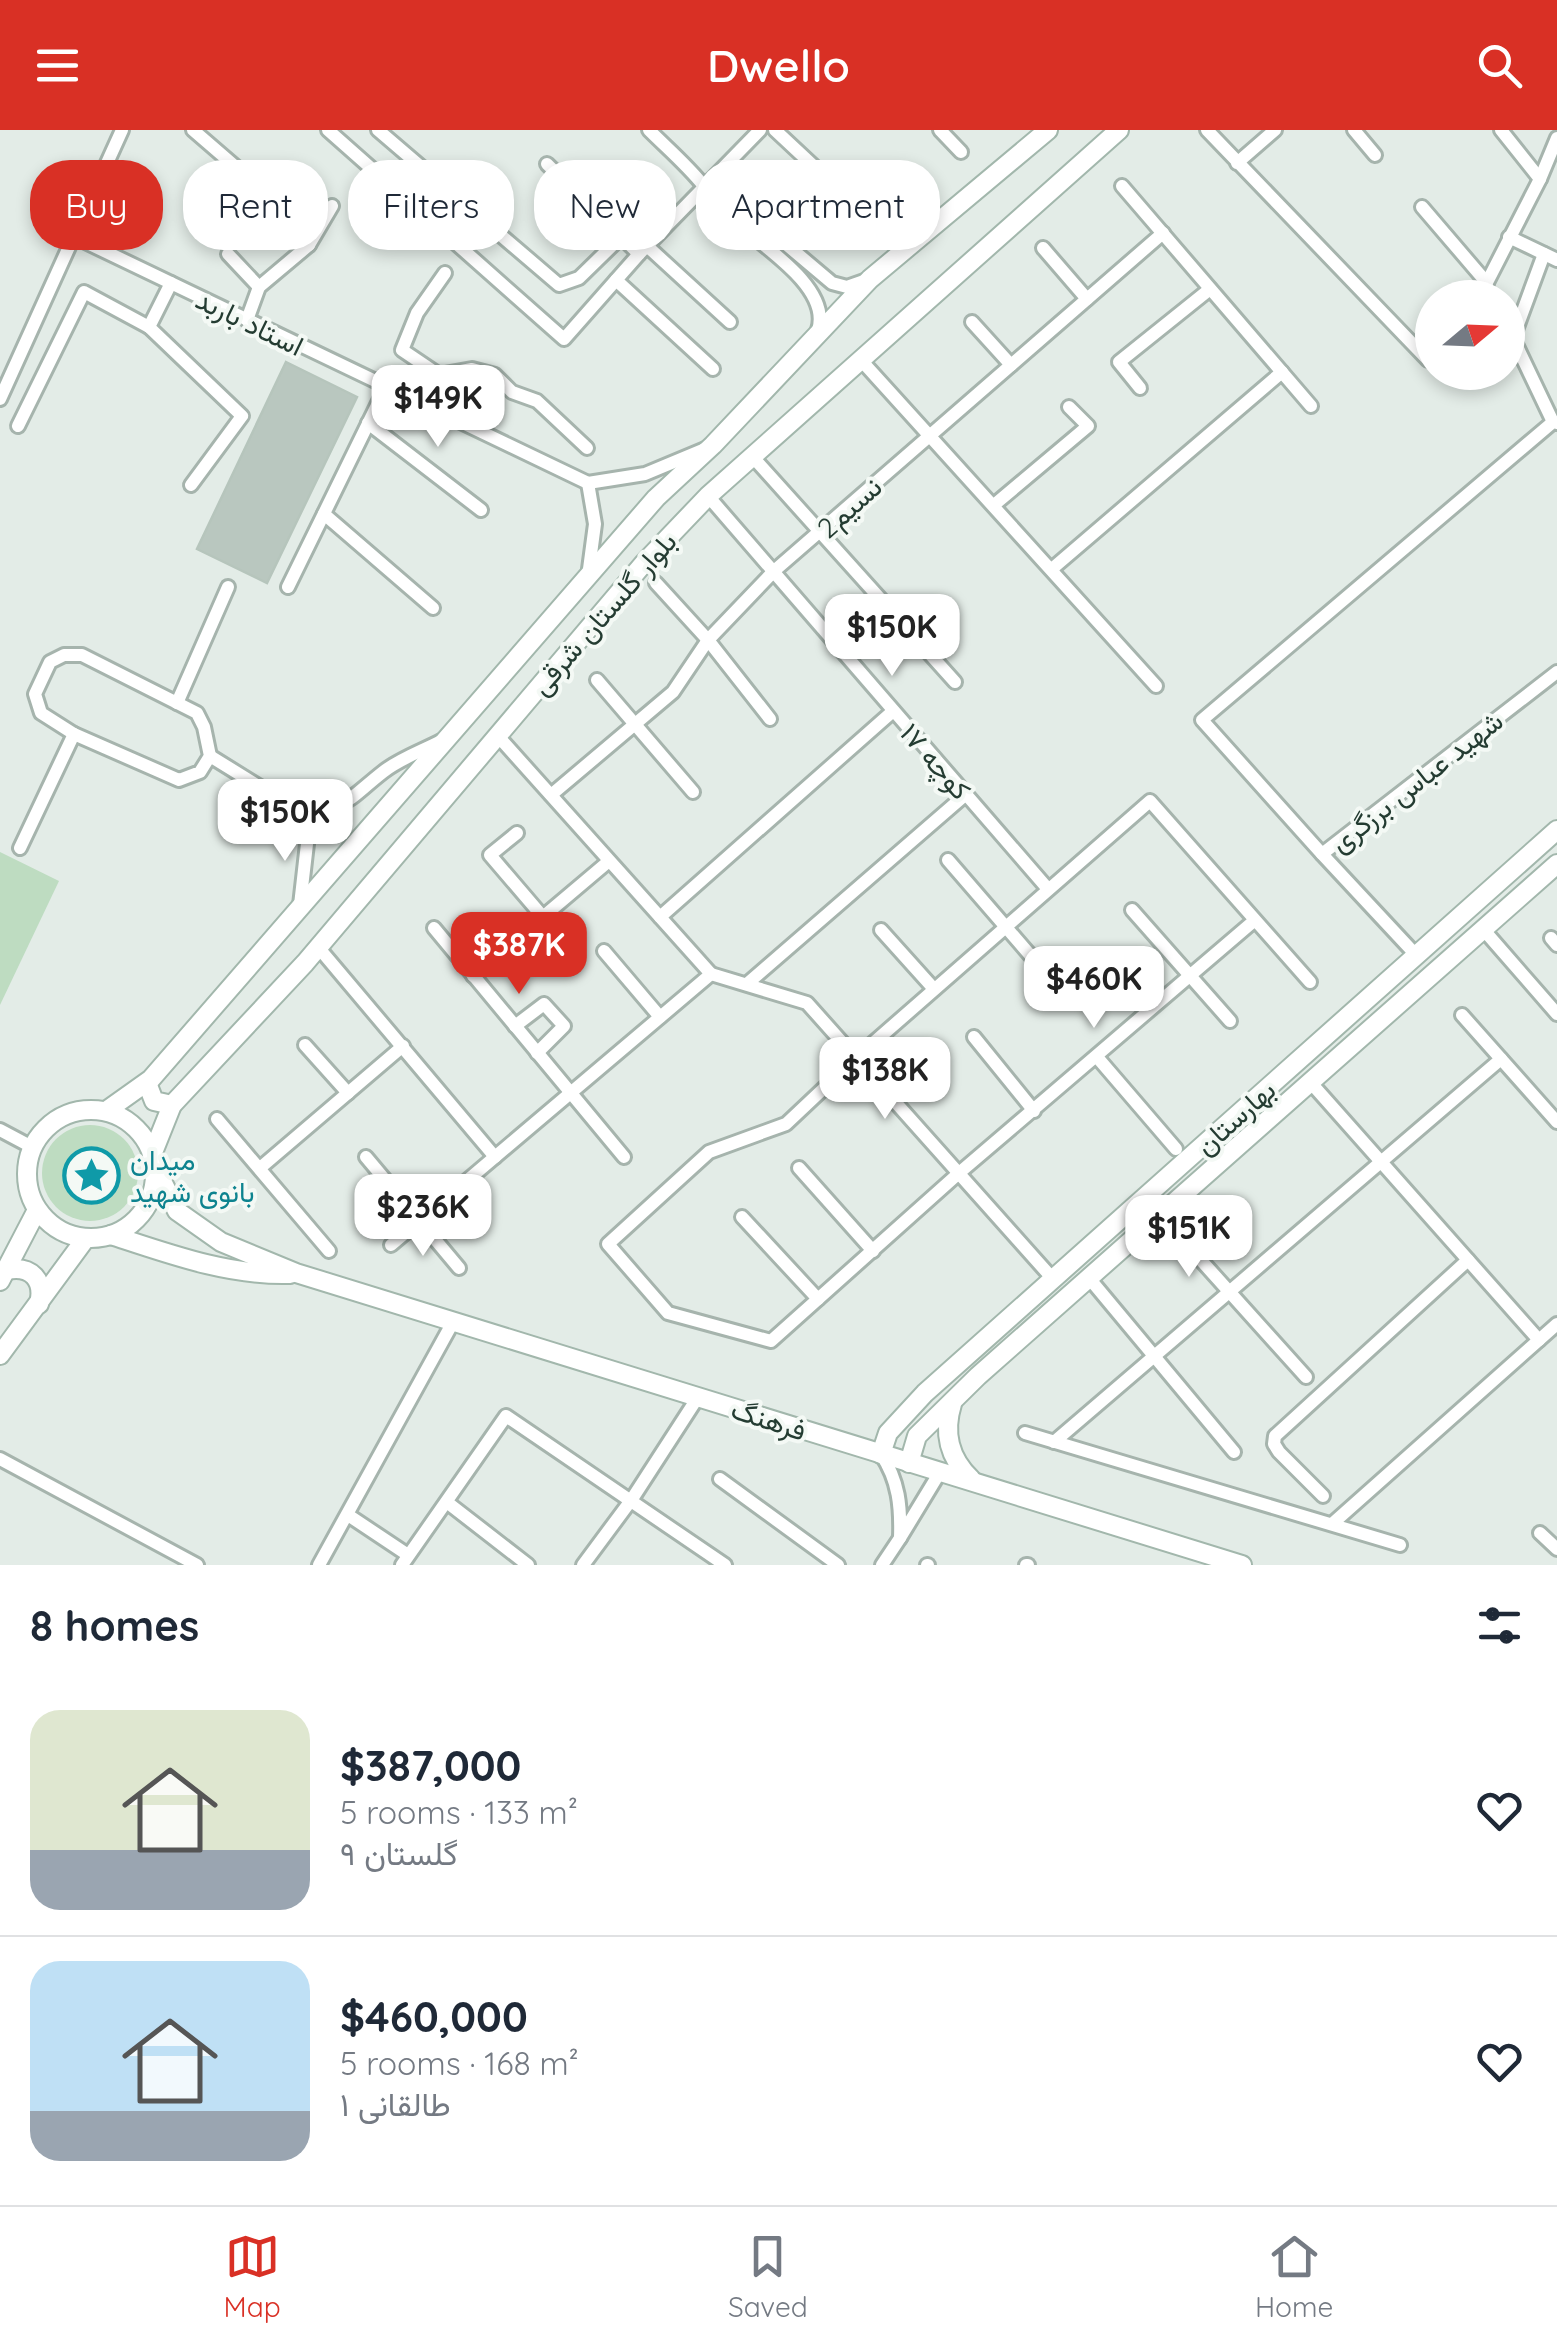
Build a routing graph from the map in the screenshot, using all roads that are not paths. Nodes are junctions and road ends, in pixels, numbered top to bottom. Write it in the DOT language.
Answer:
graph roads {
  1 [pos="122,130"];
  2 [pos="193,130"];
  3 [pos="328,130"];
  4 [pos="378,130"];
  5 [pos="648,130"];
  6 [pos="760,130"];
  7 [pos="775,130"];
  8 [pos="940,130"];
  9 [pos="1048,130"];
  10 [pos="1118,130"];
  11 [pos="1208,130"];
  12 [pos="1275,130"];
  13 [pos="1354,130"];
  14 [pos="1501,130"];
  15 [pos="1557,138"];
  16 [pos="962,152"];
  17 [pos="1375,156"];
  18 [pos="109,160"];
  19 [pos="228,160"];
  20 [pos="731,160"];
  21 [pos="807,160"];
  22 [pos="1237,163"];
  23 [pos="696,177"];
  24 [pos="1540,178"];
  25 [pos="1122,186"];
  26 [pos="696,195"];
  27 [pos="332,206"];
  28 [pos="1422,207"];
  29 [pos="328,213"];
  30 [pos="676,216"];
  31 [pos="1162,234"];
  32 [pos="1510,237"];
  33 [pos="1044,248"];
  34 [pos="69,250"];
  35 [pos="101,250"];
  36 [pos="304,250"];
  37 [pos="608,250"];
  38 [pos="643,250"];
  39 [pos="768,250"];
  40 [pos="793,250"];
  41 [pos="228,254"];
  42 [pos="1550,257"];
  43 [pos="445,273"];
  44 [pos="616,280"];
  45 [pos="870,280"];
  46 [pos="1484,280"];
  47 [pos="1488,280"];
  48 [pos="171,283"];
  49 [pos="259,288"];
  50 [pos="1210,288"];
  51 [pos="1087,299"];
  52 [pos="247,320"];
  53 [pos="730,322"];
  54 [pos="972,322"];
  55 [pos="149,328"];
  56 [pos="818,332"];
  57 [pos="1415,343"];
  58 [pos="860,359"];
  59 [pos="1011,365"];
  60 [pos="713,369"];
  61 [pos="1282,372"];
  62 [pos="439,374"];
  63 [pos="386,386"];
  64 [pos="1140,388"];
  65 [pos="0,400"];
  66 [pos="424,404"];
  67 [pos="1311,406"];
  68 [pos="1069,407"];
  69 [pos="1556,419"];
  70 [pos="368,423"];
  71 [pos="18,426"];
  72 [pos="930,435"];
  73 [pos="713,445"];
  74 [pos="587,448"];
  75 [pos="752,456"];
  76 [pos="588,483"];
  77 [pos="191,485"];
  78 [pos="708,496"];
  79 [pos="994,505"];
  80 [pos="481,510"];
  81 [pos="324,514"];
  82 [pos="820,534"];
  83 [pos="1052,568"];
  84 [pos="774,572"];
  85 [pos="586,582"];
  86 [pos="656,583"];
  87 [pos="228,586"];
  88 [pos="288,588"];
  89 [pos="433,608"];
  90 [pos="708,640"];
  91 [pos="1557,672"];
  92 [pos="596,680"];
  93 [pos="955,682"];
  94 [pos="1156,686"];
  95 [pos="177,703"];
  96 [pos="892,712"];
  97 [pos="770,719"];
  98 [pos="634,724"];
  99 [pos="74,734"];
  100 [pos="498,735"];
  101 [pos="452,736"];
  102 [pos="210,756"];
  103 [pos="693,792"];
  104 [pos="551,795"];
  105 [pos="965,795"];
  106 [pos="297,810"];
  107 [pos="1557,830"];
  108 [pos="517,833"];
  109 [pos="1542,843"];
  110 [pos="20,848"];
  111 [pos="1322,854"];
  112 [pos="609,860"];
  113 [pos="948,860"];
  114 [pos="1557,862"];
  115 [pos="1048,889"];
  116 [pos="1132,910"];
  117 [pos="299,913"];
  118 [pos="543,917"];
  119 [pos="660,917"];
  120 [pos="1255,920"];
  121 [pos="1006,926"];
  122 [pos="434,928"];
  123 [pos="881,930"];
  124 [pos="1482,930"];
  125 [pos="318,946"];
  126 [pos="604,950"];
  127 [pos="1416,955"];
  128 [pos="711,974"];
  129 [pos="473,976"];
  130 [pos="1190,976"];
  131 [pos="1310,982"];
  132 [pos="748,984"];
  133 [pos="934,990"];
  134 [pos="1068,999"];
  135 [pos="1557,1014"];
  136 [pos="1462,1016"];
  137 [pos="660,1017"];
  138 [pos="1230,1021"];
  139 [pos="516,1026"];
  140 [pos="974,1038"];
  141 [pos="305,1044"];
  142 [pos="403,1046"];
  143 [pos="537,1052"];
  144 [pos="1096,1056"];
  145 [pos="856,1058"];
  146 [pos="1501,1059"];
  147 [pos="1294,1064"];
  148 [pos="147,1083"];
  149 [pos="1312,1084"];
  150 [pos="348,1093"];
  151 [pos="571,1093"];
  152 [pos="172,1105"];
  153 [pos="1034,1110"];
  154 [pos="106,1111"];
  155 [pos="216,1119"];
  156 [pos="1557,1122"];
  157 [pos="0,1130"];
  158 [pos="32,1147"];
  159 [pos="1176,1150"];
  160 [pos="366,1157"];
  161 [pos="495,1157"];
  162 [pos="624,1157"];
  163 [pos="154,1161"];
  164 [pos="1382,1163"];
  165 [pos="260,1168"];
  166 [pos="799,1168"];
  167 [pos="959,1173"];
  168 [pos="37,1210"];
  169 [pos="742,1217"];
  170 [pos="418,1222"];
  171 [pos="111,1235"];
  172 [pos="86,1238"];
  173 [pos="1180,1238"];
  174 [pos="390,1245"];
  175 [pos="329,1251"];
  176 [pos="872,1251"];
  177 [pos="1468,1260"];
  178 [pos="459,1268"];
  179 [pos="296,1274"];
  180 [pos="4,1276"];
  181 [pos="1089,1278"];
  182 [pos="1053,1279"];
  183 [pos="1230,1293"];
  184 [pos="1068,1296"];
  185 [pos="818,1299"];
  186 [pos="39,1304"];
  187 [pos="453,1322"];
  188 [pos="1557,1324"];
  189 [pos="1539,1340"];
  190 [pos="0,1355"];
  191 [pos="1155,1358"];
  192 [pos="1306,1377"];
  193 [pos="698,1397"];
  194 [pos="954,1400"];
  195 [pos="1025,1433"];
  196 [pos="1054,1442"];
  197 [pos="1234,1452"];
  198 [pos="882,1454"];
  199 [pos="0,1459"];
  200 [pos="910,1463"];
  201 [pos="940,1472"];
  202 [pos="720,1479"];
  203 [pos="976,1483"];
  204 [pos="1323,1496"];
  205 [pos="632,1499"];
  206 [pos="448,1503"];
  207 [pos="348,1514"];
  208 [pos="1332,1524"];
  209 [pos="1540,1533"];
  210 [pos="900,1538"];
  211 [pos="1400,1544"];
  212 [pos="1557,1550"];
  213 [pos="405,1560"];
  214 [pos="1206,1560"];
  215 [pos="197,1565"];
  216 [pos="319,1565"];
  217 [pos="528,1565"];
  218 [pos="584,1565"];
  219 [pos="725,1565"];
  220 [pos="838,1565"];
  221 [pos="882,1565"];
  222 [pos="1242,1565"];
  1 -- 18 [label="street"];
  2 -- 19 [label="street"];
  3 -- 44 [label="street"];
  4 -- 37 [label="street"];
  5 -- 23 [label="street"];
  6 -- 20 [label="street"];
  7 -- 21 [label="street"];
  8 -- 16 [label="street"];
  9 -- 45 [label="main road, بلوار گلستان شرقی"];
  10 -- 58 [label="main road, بلوار گلستان شرقی"];
  11 -- 22 [label="street"];
  12 -- 22 [label="street"];
  13 -- 17 [label="street"];
  14 -- 24 [label="street"];
  15 -- 24 [label="street"];
  22 -- 57 [label="street"];
  24 -- 32 [label="street"];
  25 -- 31 [label="street"];
  26 -- 30 [label="street"];
  27 -- 29 [label="street"];
  28 -- 46 [label="street"];
  31 -- 50 [label="street"];
  31 -- 51 [label="street, نسیم2"];
  32 -- 42 [label="street"];
  32 -- 47 [label="street"];
  33 -- 51 [label="street"];
  34 -- 65 [label="street"];
  35 -- 48 [label="street, استاد باربد"];
  36 -- 49 [label="street"];
  38 -- 44 [label="street"];
  38 -- 53 [label="street"];
  39 -- 56 [label="street"];
  40 -- 45 [label="street"];
  41 -- 49 [label="street"];
  42 -- 69 [label="street"];
  43 -- 62 [label="street"];
  44 -- 60 [label="street"];
  45 -- 56 [label="main road, بلوار گلستان شرقی"];
  48 -- 52 [label="street, استاد باربد"];
  48 -- 55 [label="street"];
  49 -- 52 [label="street"];
  50 -- 61 [label="street"];
  50 -- 64 [label="street"];
  51 -- 59 [label="street, نسیم2"];
  52 -- 63 [label="street, استاد باربد"];
  54 -- 59 [label="street"];
  55 -- 71 [label="street"];
  55 -- 77 [label="street"];
  56 -- 73 [label="main road, بلوار گلستان شرقی"];
  58 -- 72 [label="street"];
  58 -- 75 [label="main road, بلوار گلستان شرقی"];
  59 -- 72 [label="street, نسیم2"];
  61 -- 67 [label="street"];
  61 -- 83 [label="street"];
  62 -- 66 [label="street"];
  62 -- 74 [label="street"];
  63 -- 66 [label="street, استاد باربد"];
  63 -- 70 [label="street"];
  66 -- 76 [label="street, استاد باربد"];
  68 -- 79 [label="street"];
  69 -- 111 [label="street, شهید عباس برزگری"];
  70 -- 80 [label="street"];
  70 -- 81 [label="street"];
  72 -- 79 [label="street"];
  72 -- 82 [label="street, نسیم2"];
  73 -- 76 [label="street"];
  73 -- 85 [label="main road, بلوار گلستان شرقی"];
  75 -- 78 [label="main road, بلوار گلستان شرقی"];
  75 -- 82 [label="street"];
  76 -- 85 [label="street"];
  78 -- 84 [label="street, کوچه ۱۷"];
  78 -- 100 [label="main road, بلوار گلستان شرقی"];
  79 -- 83 [label="street"];
  81 -- 88 [label="street"];
  81 -- 89 [label="street"];
  82 -- 84 [label="street, نسیم2"];
  82 -- 93 [label="street"];
  83 -- 94 [label="street"];
  84 -- 90 [label="street, نسیم2"];
  84 -- 96 [label="street, کوچه ۱۷"];
  85 -- 101 [label="main road, بلوار گلستان شرقی"];
  86 -- 90 [label="street"];
  87 -- 95 [label="street"];
  90 -- 97 [label="street"];
  90 -- 98 [label="street, نسیم2"];
  91 -- 111 [label="street, شهید عباس برزگری"];
  92 -- 98 [label="street"];
  95 -- 99 [label="street"];
  95 -- 102 [label="street"];
  96 -- 105 [label="street, کوچه ۱۷"];
  96 -- 119 [label="street"];
  98 -- 103 [label="street"];
  98 -- 104 [label="street, نسیم2"];
  99 -- 102 [label="street"];
  99 -- 110 [label="street"];
  100 -- 104 [label="street"];
  100 -- 125 [label="main road, بلوار گلستان شرقی"];
  101 -- 106 [label="street"];
  101 -- 117 [label="main road, بلوار گلستان شرقی"];
  102 -- 106 [label="street"];
  104 -- 112 [label="street"];
  105 -- 115 [label="street, کوچه ۱۷"];
  105 -- 132 [label="street"];
  106 -- 117 [label="street"];
  107 -- 109 [label="main road, بهارستان"];
  108 -- 118 [label="street"];
  109 -- 114 [label="main road"];
  109 -- 127 [label="main road, بهارستان"];
  111 -- 127 [label="street"];
  112 -- 118 [label="street"];
  112 -- 119 [label="street"];
  113 -- 121 [label="street"];
  114 -- 124 [label="main road, بهارستان"];
  115 -- 120 [label="street"];
  115 -- 121 [label="street"];
  116 -- 130 [label="street"];
  117 -- 148 [label="main road, بلوار گلستان شرقی"];
  118 -- 129 [label="street"];
  119 -- 128 [label="street"];
  120 -- 130 [label="street"];
  120 -- 131 [label="street"];
  121 -- 133 [label="street"];
  121 -- 134 [label="street"];
  122 -- 129 [label="street"];
  123 -- 133 [label="street"];
  124 -- 135 [label="street"];
  124 -- 149 [label="main road, بهارستان"];
  125 -- 142 [label="street"];
  125 -- 152 [label="main road, بلوار گلستان شرقی"];
  126 -- 137 [label="street"];
  127 -- 147 [label="main road, بهارستان"];
  128 -- 132 [label="street"];
  128 -- 137 [label="street"];
  129 -- 139 [label="street"];
  130 -- 138 [label="street"];
  130 -- 144 [label="street"];
  132 -- 145 [label="street"];
  133 -- 145 [label="street"];
  136 -- 146 [label="street"];
  137 -- 151 [label="street"];
  139 -- 143 [label="street"];
  139 -- 143 [label="street"];
  140 -- 153 [label="street"];
  141 -- 150 [label="street"];
  142 -- 150 [label="street"];
  142 -- 161 [label="street"];
  143 -- 151 [label="street"];
  144 -- 153 [label="street"];
  144 -- 159 [label="street"];
  145 -- 167 [label="street"];
  145 -- 185 [label="street"];
  146 -- 156 [label="street"];
  146 -- 164 [label="street"];
  147 -- 149 [label="main road"];
  147 -- 182 [label="main road, بهارستان"];
  148 -- 152 [label="main road"];
  148 -- 154 [label="main road, بلوار گلستان شرقی"];
  149 -- 164 [label="street"];
  149 -- 181 [label="main road, بهارستان"];
  150 -- 165 [label="street"];
  151 -- 161 [label="street"];
  151 -- 162 [label="street"];
  152 -- 163 [label="main road, بلوار گلستان شرقی"];
  153 -- 167 [label="street"];
  154 -- 158 [label="main road"];
  154 -- 163 [label="main road"];
  155 -- 165 [label="street"];
  157 -- 158 [label="street"];
  158 -- 168 [label="main road"];
  160 -- 170 [label="street"];
  161 -- 170 [label="street"];
  163 -- 171 [label="main road"];
  163 -- 179 [label="main road, فرهنگ"];
  164 -- 177 [label="street"];
  164 -- 183 [label="street"];
  165 -- 175 [label="street"];
  166 -- 176 [label="street"];
  167 -- 176 [label="street"];
  167 -- 182 [label="street"];
  168 -- 172 [label="main road"];
  168 -- 180 [label="main road"];
  169 -- 185 [label="street"];
  170 -- 174 [label="street"];
  170 -- 178 [label="street"];
  171 -- 172 [label="main road"];
  171 -- 179 [label="main road, فرهنگ"];
  172 -- 186 [label="main road"];
  173 -- 183 [label="street"];
  176 -- 185 [label="street"];
  177 -- 189 [label="street"];
  177 -- 204 [label="street"];
  179 -- 187 [label="main road, فرهنگ"];
  180 -- 186 [label="main road"];
  181 -- 184 [label="main road, بهارستان"];
  181 -- 191 [label="street"];
  182 -- 184 [label="main road"];
  182 -- 198 [label="main road, بهارستان"];
  183 -- 191 [label="street"];
  183 -- 192 [label="street"];
  184 -- 194 [label="main road, بهارستان"];
  186 -- 190 [label="main road"];
  187 -- 193 [label="main road, فرهنگ"];
  187 -- 207 [label="street"];
  188 -- 189 [label="street"];
  189 -- 208 [label="street"];
  191 -- 196 [label="street"];
  191 -- 197 [label="street"];
  193 -- 198 [label="main road, فرهنگ"];
  193 -- 205 [label="street"];
  194 -- 200 [label="main road, بهارستان"];
  194 -- 203 [label="main road"];
  195 -- 196 [label="street"];
  196 -- 208 [label="street"];
  198 -- 200 [label="main road, فرهنگ"];
  198 -- 210 [label="street"];
  199 -- 215 [label="street"];
  200 -- 201 [label="main road, فرهنگ"];
  201 -- 203 [label="main road, فرهنگ"];
  201 -- 210 [label="street"];
  202 -- 220 [label="street"];
  203 -- 214 [label="main road, فرهنگ"];
  205 -- 206 [label="street"];
  205 -- 218 [label="street"];
  205 -- 219 [label="street"];
  206 -- 213 [label="street"];
  206 -- 217 [label="street"];
  207 -- 213 [label="street"];
  207 -- 216 [label="street"];
  208 -- 211 [label="street"];
  209 -- 212 [label="street"];
  210 -- 221 [label="street"];
  214 -- 222 [label="main road, فرهنگ"];
}
